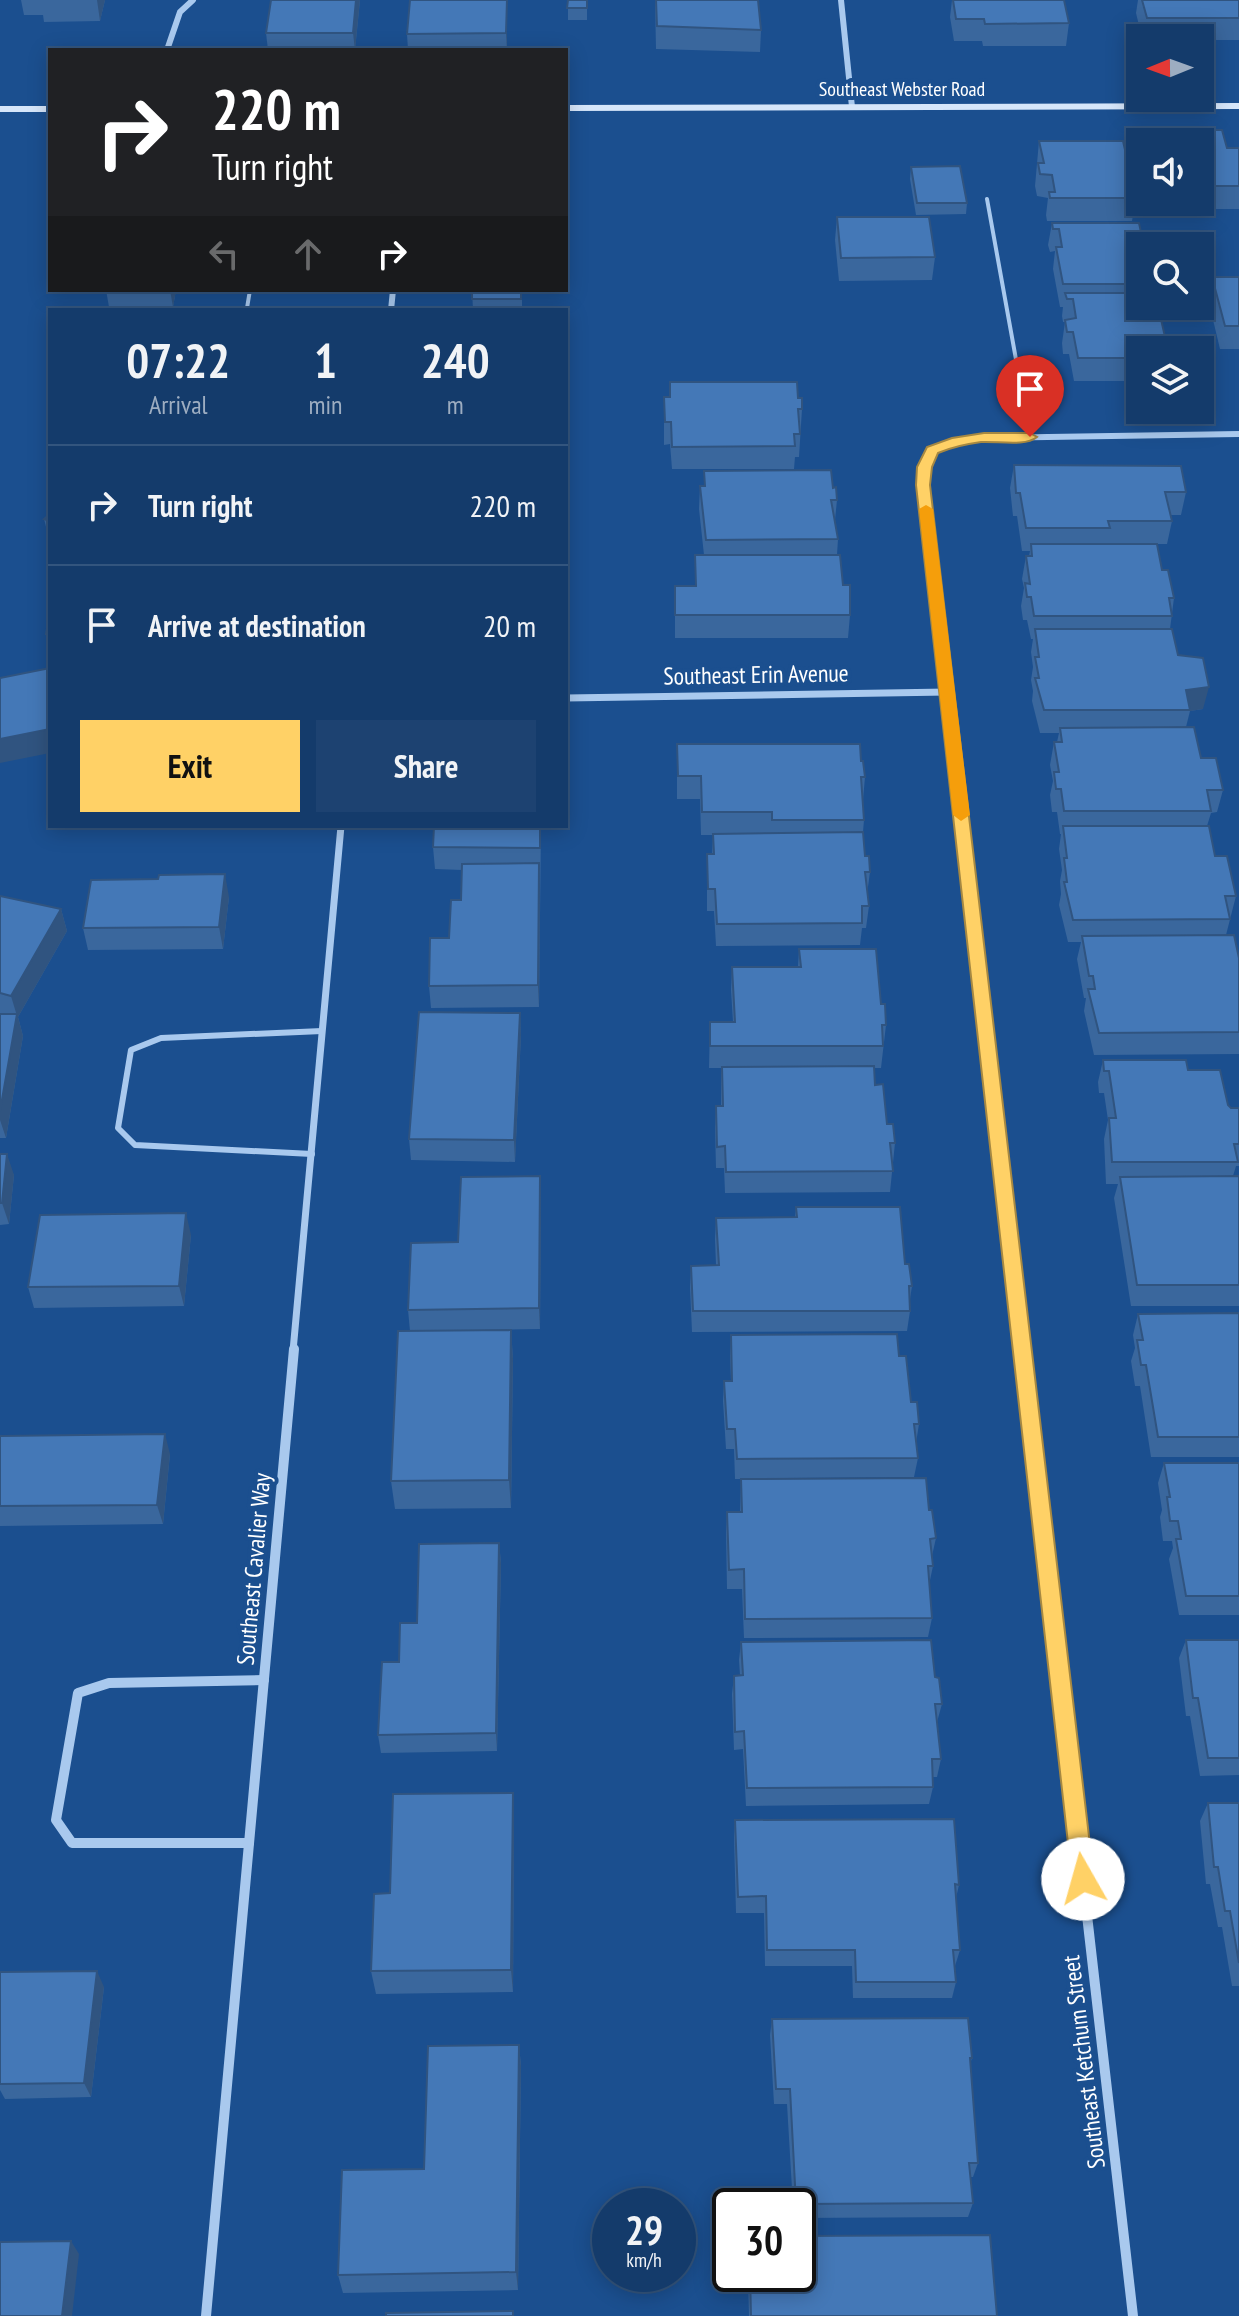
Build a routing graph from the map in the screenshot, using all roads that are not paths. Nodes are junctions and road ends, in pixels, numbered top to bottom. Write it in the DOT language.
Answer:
graph roads {
  1 [pos="193,0"];
  2 [pos="841,0"];
  3 [pos="168,48"];
  4 [pos="1239,106"];
  5 [pos="852,107"];
  6 [pos="568,108"];
  7 [pos="0,109"];
  8 [pos="48,109"];
  9 [pos="987,199"];
  10 [pos="1239,434"];
  11 [pos="1030,437"];
  12 [pos="947,692"];
  13 [pos="568,698"];
  14 [pos="341,828"];
  15 [pos="322,1031"];
  16 [pos="312,1154"];
  17 [pos="264,1680"];
  18 [pos="249,1843"];
  19 [pos="206,2316"];
  20 [pos="1133,2316"];
  1 -- 3 [label="street"];
  2 -- 5 [label="street"];
  4 -- 5 [label="main road, Southeast Webster Road"];
  5 -- 6 [label="main road, Southeast Webster Road"];
  7 -- 8 [label="main road"];
  9 -- 11 [label="lane"];
  10 -- 11 [label="street"];
  11 -- 12 [label="street, Southeast Ketchum Street"];
  12 -- 13 [label="street, Southeast Erin Avenue"];
  12 -- 20 [label="street, Southeast Ketchum Street"];
  14 -- 15 [label="street, Southeast Cavalier Way"];
  15 -- 16 [label="street, Southeast Cavalier Way"];
  15 -- 16 [label="lane"];
  16 -- 17 [label="street, Southeast Cavalier Way"];
  17 -- 18 [label="street, Southeast Cavalier Way"];
  17 -- 18 [label="street"];
  18 -- 19 [label="street, Southeast Cavalier Way"];
}
